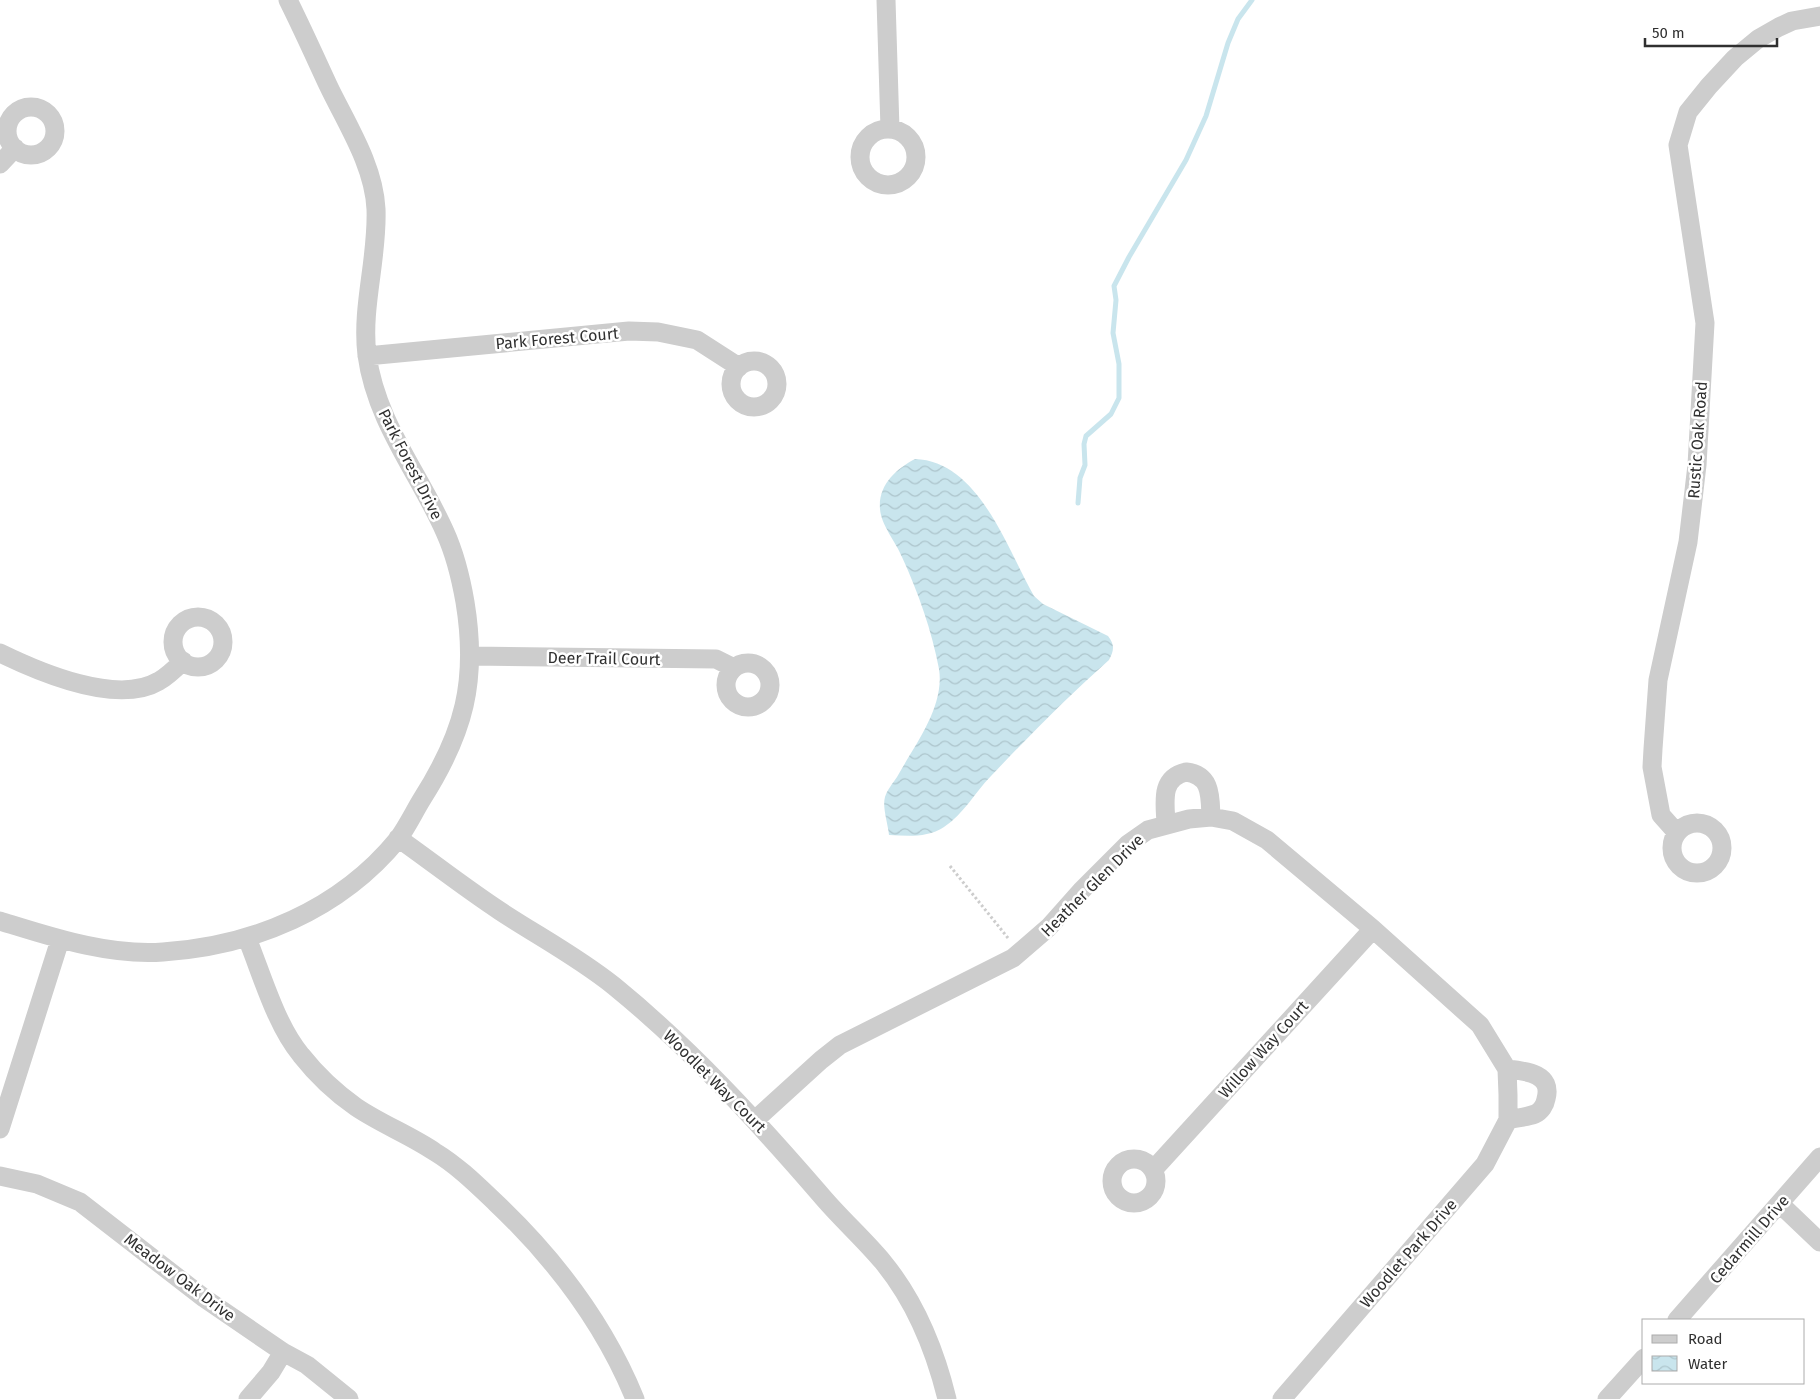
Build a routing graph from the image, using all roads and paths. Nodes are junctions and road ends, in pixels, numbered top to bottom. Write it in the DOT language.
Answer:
graph roads {
  1 [pos="288,0"];
  2 [pos="886,0"];
  3 [pos="1820,16"];
  4 [pos="890,129"];
  5 [pos="15,148"];
  6 [pos="0,164"];
  7 [pos="367,356"];
  8 [pos="739,367"];
  9 [pos="0,652"];
  10 [pos="471,656"];
  11 [pos="183,662"];
  12 [pos="734,668"];
  13 [pos="1212,817"];
  14 [pos="1166,823"];
  15 [pos="1677,832"];
  16 [pos="398,838"];
  17 [pos="950,866"];
  18 [pos="0,921"];
  19 [pos="1372,929"];
  20 [pos="247,938"];
  21 [pos="1008,938"];
  22 [pos="60,940"];
  23 [pos="1507,1069"];
  24 [pos="1508,1095"];
  25 [pos="755,1120"];
  26 [pos="1508,1120"];
  27 [pos="0,1129"];
  28 [pos="1820,1158"];
  29 [pos="1154,1170"];
  30 [pos="0,1176"];
  31 [pos="1780,1204"];
  32 [pos="1820,1242"];
  33 [pos="1678,1319"];
  34 [pos="283,1352"];
  35 [pos="1642,1360"];
  36 [pos="248,1399"];
  37 [pos="349,1399"];
  38 [pos="635,1399"];
  39 [pos="947,1399"];
  40 [pos="1282,1399"];
  41 [pos="1607,1399"];
  1 -- 7 [label="street, Park Forest Drive"];
  2 -- 4 [label="street"];
  3 -- 15 [label="street, Rustic Oak Road"];
  5 -- 6 [label="street"];
  7 -- 8 [label="street, Park Forest Court"];
  7 -- 10 [label="street, Park Forest Drive"];
  9 -- 11 [label="street"];
  10 -- 12 [label="street, Deer Trail Court"];
  10 -- 16 [label="street, Park Forest Drive"];
  13 -- 14 [label="street, Heather Glen Drive"];
  13 -- 14 [label="street"];
  13 -- 19 [label="street, Heather Glen Drive"];
  14 -- 25 [label="street, Heather Glen Drive"];
  16 -- 20 [label="street, Park Forest Drive"];
  16 -- 25 [label="street, Woodlet Way Court"];
  17 -- 21 [label="path"];
  18 -- 22 [label="street, Park Forest Drive"];
  19 -- 23 [label="street, Heather Glen Drive"];
  19 -- 29 [label="street, Willow Way Court"];
  20 -- 22 [label="street, Park Forest Drive"];
  20 -- 38 [label="street"];
  22 -- 27 [label="street"];
  23 -- 24 [label="street, Heather Glen Drive"];
  23 -- 26 [label="street"];
  24 -- 26 [label="street, Woodlet Park Drive"];
  25 -- 39 [label="street, Woodlet Way Court"];
  26 -- 40 [label="street, Woodlet Park Drive"];
  28 -- 31 [label="street, Cedarmill Drive"];
  30 -- 34 [label="street, Meadow Oak Drive"];
  31 -- 32 [label="street"];
  31 -- 33 [label="street, Cedarmill Drive"];
  34 -- 36 [label="street"];
  34 -- 37 [label="street, Meadow Oak Drive"];
  35 -- 41 [label="street"];
}
